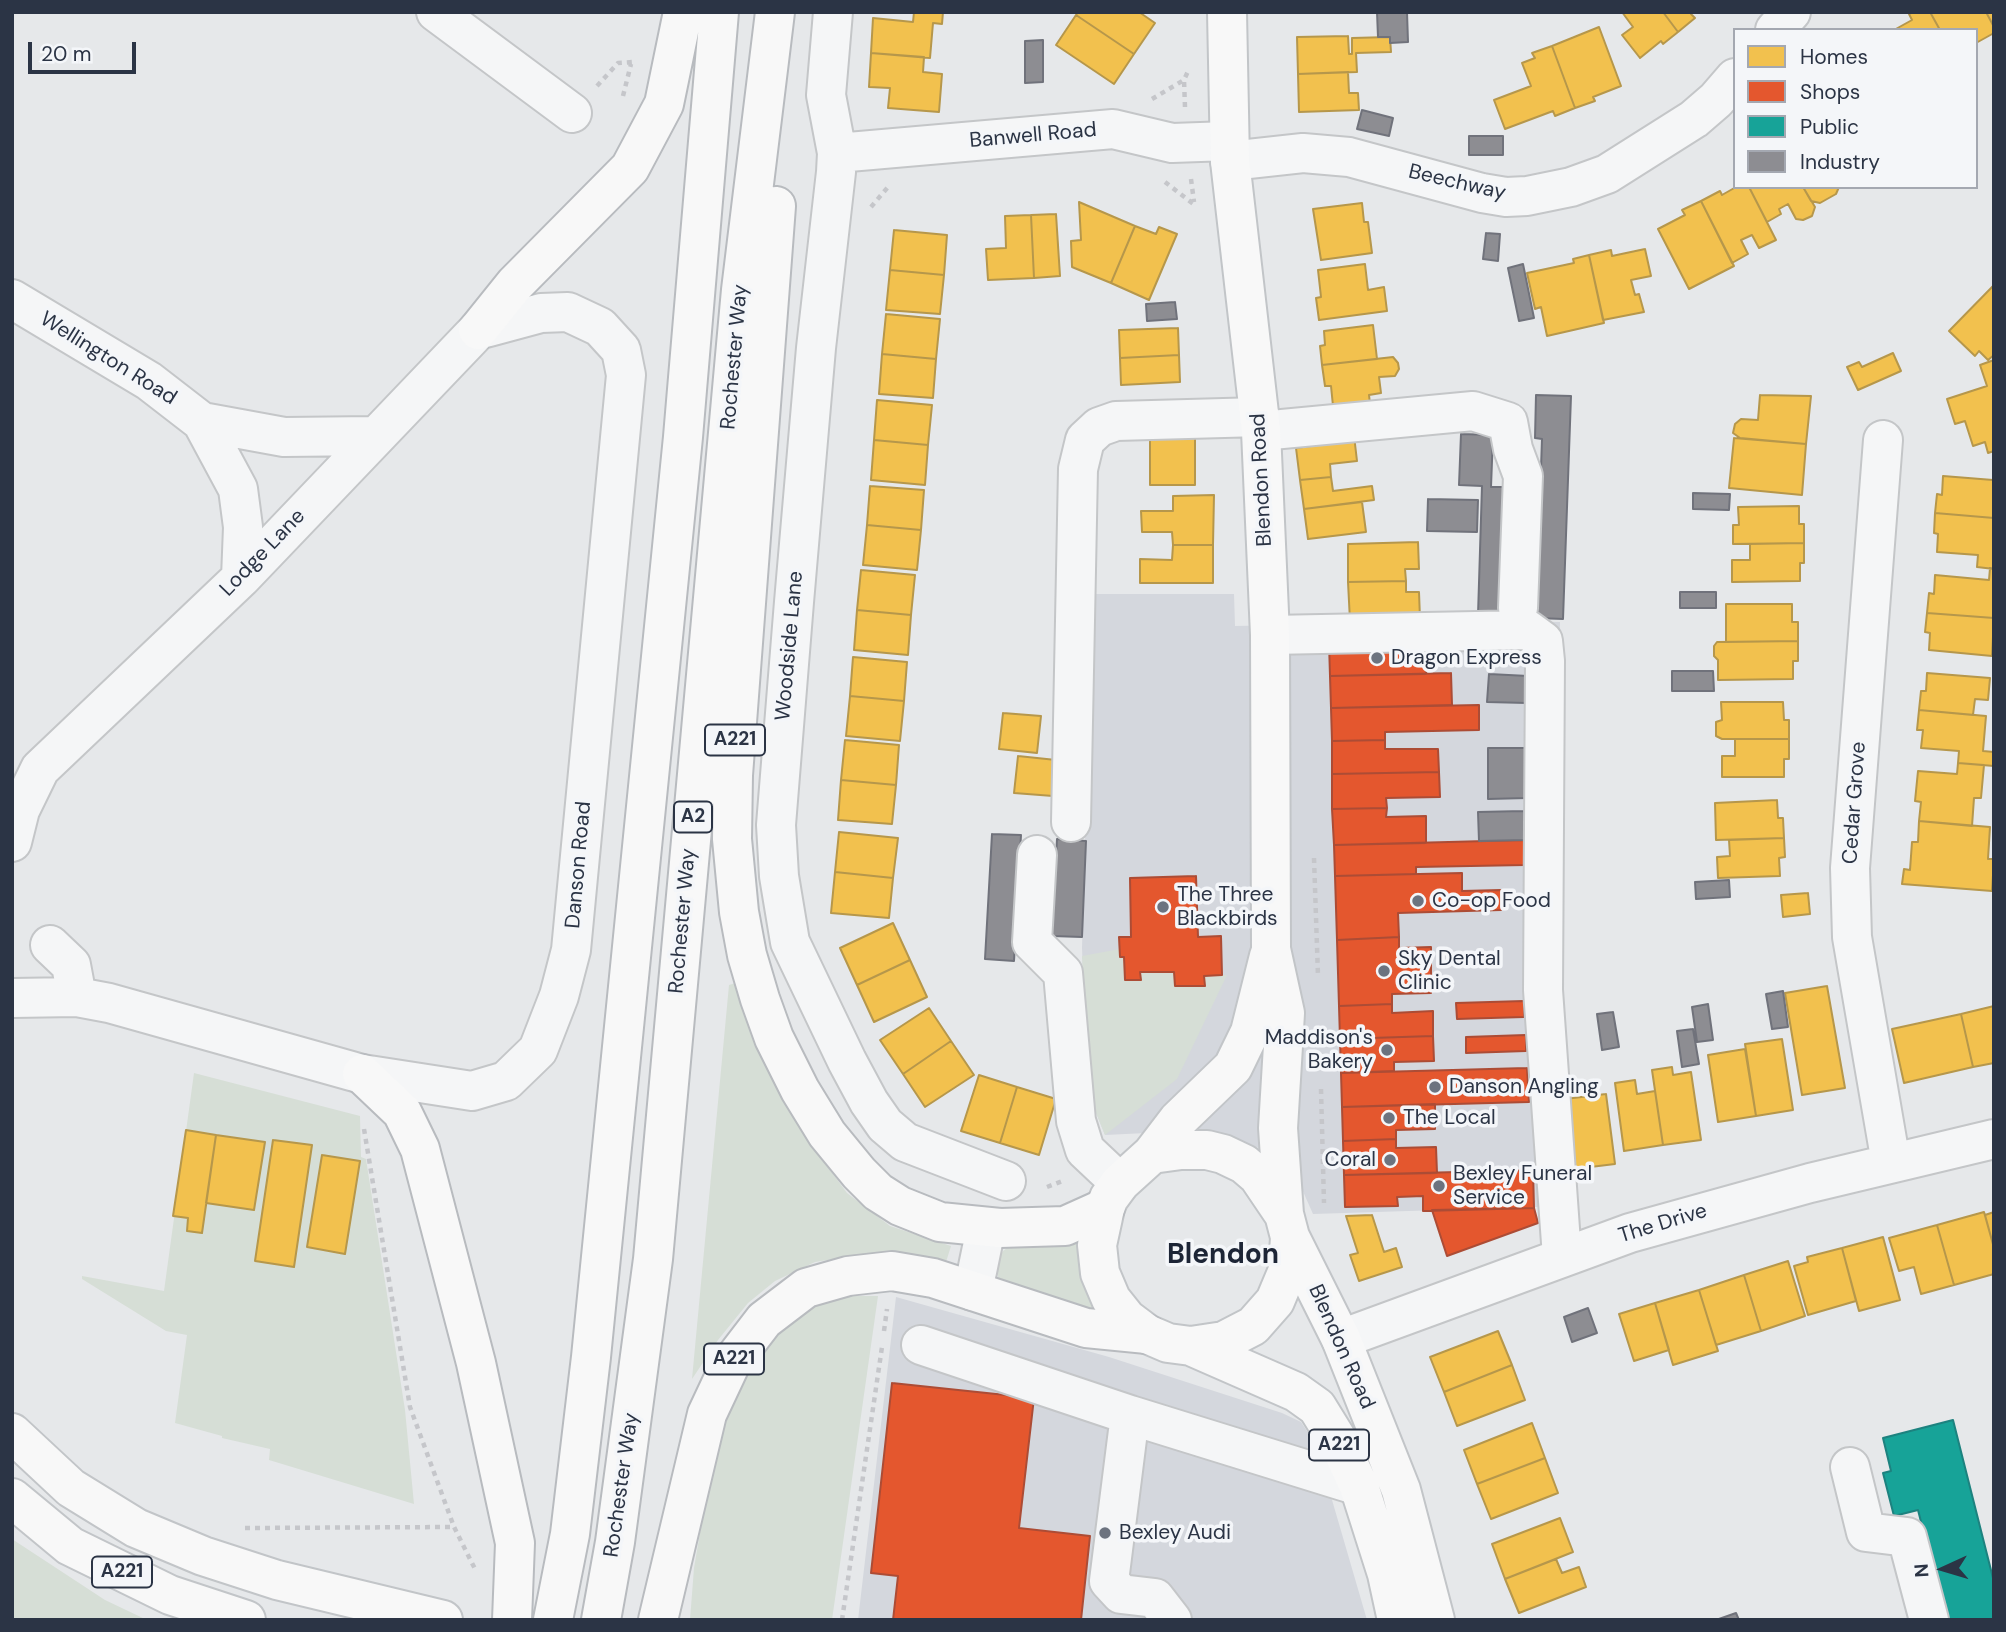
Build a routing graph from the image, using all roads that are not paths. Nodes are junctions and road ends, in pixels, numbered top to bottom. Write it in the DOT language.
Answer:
graph roads {
  1 [pos="436,12"];
  2 [pos="683,12"];
  3 [pos="719,12"];
  4 [pos="777,12"];
  5 [pos="833,12"];
  6 [pos="1227,12"];
  7 [pos="1791,12"];
  8 [pos="1777,28"];
  9 [pos="1733,80"];
  10 [pos="572,113"];
  11 [pos="1229,151"];
  12 [pos="837,153"];
  13 [pos="12,299"];
  14 [pos="478,330"];
  15 [pos="202,422"];
  16 [pos="1260,424"];
  17 [pos="374,436"];
  18 [pos="1883,440"];
  19 [pos="241,578"];
  20 [pos="1518,608"];
  21 [pos="1270,635"];
  22 [pos="26,773"];
  23 [pos="1071,822"];
  24 [pos="12,842"];
  25 [pos="1037,855"];
  26 [pos="50,945"];
  27 [pos="1271,949"];
  28 [pos="77,997"];
  29 [pos="12,998"];
  30 [pos="362,1074"];
  31 [pos="1994,1139"];
  32 [pos="1152,1154"];
  33 [pos="1891,1163"];
  34 [pos="1022,1186"];
  35 [pos="1112,1195"];
  36 [pos="1287,1225"];
  37 [pos="986,1228"];
  38 [pos="1562,1257"];
  39 [pos="972,1291"];
  40 [pos="1147,1334"];
  41 [pos="1341,1339"];
  42 [pos="921,1345"];
  43 [pos="1191,1346"];
  44 [pos="1130,1415"];
  45 [pos="12,1433"];
  46 [pos="1850,1467"];
  47 [pos="1359,1486"];
  48 [pos="12,1498"];
  49 [pos="246,1620"];
  50 [pos="443,1620"];
  51 [pos="512,1620"];
  52 [pos="553,1620"];
  53 [pos="601,1620"];
  54 [pos="658,1620"];
  55 [pos="1172,1620"];
  56 [pos="1397,1620"];
  57 [pos="1435,1620"];
  58 [pos="1929,1620"];
  1 -- 10 [label="street"];
  2 -- 14 [label="main road"];
  3 -- 52 [label="main road, A2"];
  4 -- 37 [label="main road, A221"];
  4 -- 53 [label="main road, Rochester Way / A2"];
  5 -- 12 [label="street, Woodside Lane"];
  6 -- 11 [label="main road, Blendon Road"];
  7 -- 8 [label="street"];
  9 -- 11 [label="street, Beechway"];
  11 -- 12 [label="street, Banwell Road"];
  11 -- 16 [label="main road, Blendon Road"];
  12 -- 34 [label="street, Woodside Lane"];
  13 -- 15 [label="street, Wellington Road"];
  14 -- 17 [label="street, Lodge Lane"];
  14 -- 30 [label="street, Danson Road"];
  15 -- 17 [label="street, Wellington Road"];
  15 -- 19 [label="street, Wellington Road"];
  16 -- 20 [label="street"];
  16 -- 21 [label="main road, Blendon Road"];
  16 -- 23 [label="street"];
  17 -- 19 [label="street, Lodge Lane"];
  18 -- 33 [label="street, Cedar Grove"];
  19 -- 22 [label="street, Lodge Lane"];
  21 -- 27 [label="main road, Blendon Road"];
  21 -- 38 [label="street"];
  22 -- 24 [label="street, Lodge Lane"];
  25 -- 35 [label="street"];
  26 -- 28 [label="street"];
  27 -- 32 [label="main road, Blendon Road"];
  27 -- 36 [label="main road, Blendon Road"];
  28 -- 29 [label="street, Danson Road"];
  28 -- 30 [label="street, Danson Road"];
  30 -- 51 [label="main road"];
  31 -- 33 [label="street, The Drive"];
  32 -- 35 [label="main road, Blendon Road / A221"];
  32 -- 36 [label="main road, Blendon Road / A221"];
  33 -- 38 [label="street, The Drive"];
  35 -- 37 [label="main road, A221"];
  35 -- 40 [label="main road, Blendon Road / A221"];
  36 -- 41 [label="main road, Blendon Road / A221"];
  36 -- 43 [label="main road, Blendon Road / A221"];
  37 -- 39 [label="street"];
  38 -- 41 [label="street, The Drive"];
  39 -- 40 [label="main road, A221"];
  39 -- 54 [label="main road, A221"];
  40 -- 43 [label="main road, Blendon Road / A221"];
  41 -- 57 [label="main road, Blendon Road / A221"];
  42 -- 44 [label="street"];
  43 -- 47 [label="main road, Blendon Road / A221"];
  44 -- 47 [label="street"];
  44 -- 55 [label="street"];
  45 -- 50 [label="main road, A221"];
  46 -- 58 [label="street"];
  47 -- 56 [label="main road, Blendon Road / A221"];
  48 -- 49 [label="main road, A221"];
}
